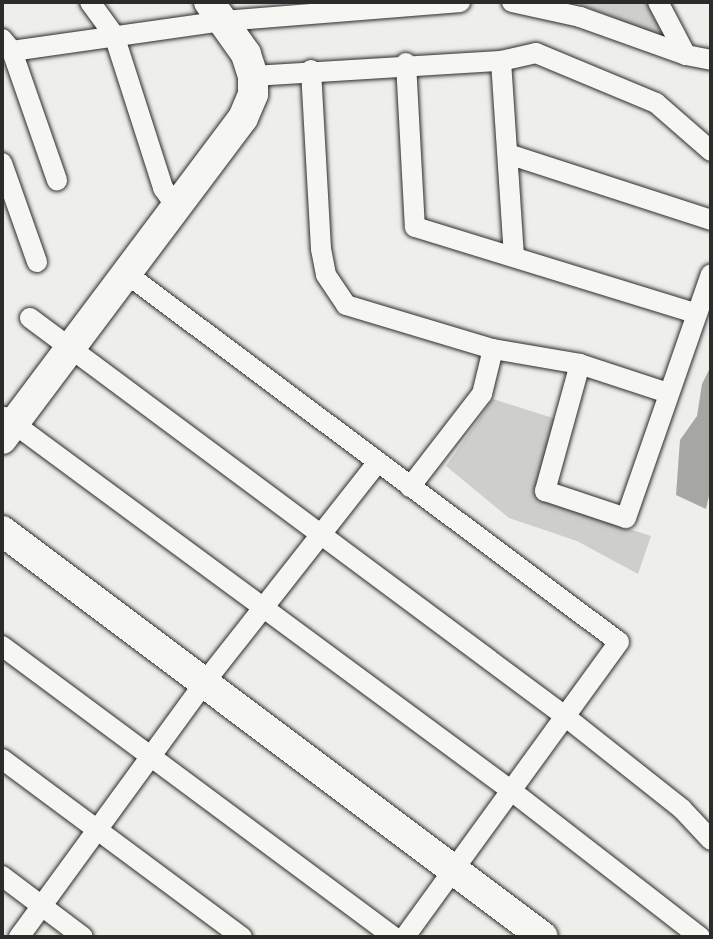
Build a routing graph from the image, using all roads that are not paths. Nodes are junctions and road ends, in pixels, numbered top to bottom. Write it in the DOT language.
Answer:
graph roads {
  1 [pos="90,2"];
  2 [pos="512,2"];
  3 [pos="658,2"];
  4 [pos="447,3"];
  5 [pos="328,7"];
  6 [pos="217,11"];
  7 [pos="114,35"];
  8 [pos="7,45"];
  9 [pos="686,55"];
  10 [pos="711,60"];
  11 [pos="501,61"];
  12 [pos="406,63"];
  13 [pos="311,70"];
  14 [pos="253,76"];
  15 [pos="711,151"];
  16 [pos="508,154"];
  17 [pos="2,163"];
  18 [pos="57,180"];
  19 [pos="176,206"];
  20 [pos="711,220"];
  21 [pos="514,257"];
  22 [pos="37,262"];
  23 [pos="127,274"];
  24 [pos="711,274"];
  25 [pos="694,313"];
  26 [pos="30,318"];
  27 [pos="493,349"];
  28 [pos="72,351"];
  29 [pos="580,364"];
  30 [pos="668,393"];
  31 [pos="6,426"];
  32 [pos="378,462"];
  33 [pos="410,487"];
  34 [pos="2,531"];
  35 [pos="321,535"];
  36 [pos="264,607"];
  37 [pos="2,646"];
  38 [pos="204,683"];
  39 [pos="566,717"];
  40 [pos="150,757"];
  41 [pos="2,759"];
  42 [pos="513,792"];
  43 [pos="97,829"];
  44 [pos="711,840"];
  45 [pos="454,871"];
  46 [pos="2,876"];
  47 [pos="41,906"];
  48 [pos="19,937"];
  49 [pos="83,937"];
  50 [pos="242,937"];
  51 [pos="394,937"];
  52 [pos="405,937"];
  53 [pos="543,937"];
  54 [pos="700,937"];
  1 -- 7 [label="street"];
  2 -- 9 [label="street"];
  3 -- 9 [label="street"];
  4 -- 5 [label="street"];
  5 -- 6 [label="street"];
  6 -- 7 [label="street"];
  6 -- 14 [label="street"];
  7 -- 8 [label="street"];
  7 -- 19 [label="street"];
  8 -- 18 [label="street"];
  9 -- 10 [label="street"];
  11 -- 12 [label="street"];
  11 -- 15 [label="street"];
  11 -- 16 [label="street"];
  12 -- 13 [label="street"];
  12 -- 21 [label="street"];
  13 -- 14 [label="street"];
  13 -- 27 [label="street"];
  14 -- 19 [label="street"];
  16 -- 20 [label="street"];
  16 -- 21 [label="street"];
  17 -- 22 [label="street"];
  19 -- 23 [label="street"];
  21 -- 25 [label="street"];
  23 -- 28 [label="street"];
  23 -- 32 [label="street"];
  24 -- 25 [label="street"];
  25 -- 30 [label="street"];
  26 -- 28 [label="street"];
  27 -- 29 [label="street"];
  27 -- 33 [label="street"];
  28 -- 31 [label="street"];
  28 -- 35 [label="street"];
  29 -- 30 [label="street"];
  29 -- 30 [label="street"];
  31 -- 36 [label="street"];
  32 -- 33 [label="street"];
  32 -- 35 [label="street"];
  33 -- 39 [label="street"];
  34 -- 38 [label="street"];
  35 -- 36 [label="street"];
  35 -- 39 [label="street"];
  36 -- 38 [label="street"];
  36 -- 42 [label="street"];
  37 -- 40 [label="street"];
  38 -- 40 [label="street"];
  38 -- 45 [label="street"];
  39 -- 42 [label="street"];
  39 -- 44 [label="street"];
  40 -- 43 [label="street"];
  40 -- 51 [label="street"];
  41 -- 43 [label="street"];
  42 -- 45 [label="street"];
  42 -- 54 [label="street"];
  43 -- 47 [label="street"];
  43 -- 50 [label="street"];
  45 -- 52 [label="street"];
  45 -- 53 [label="street"];
  46 -- 47 [label="street"];
  47 -- 48 [label="street"];
  47 -- 49 [label="street"];
}
